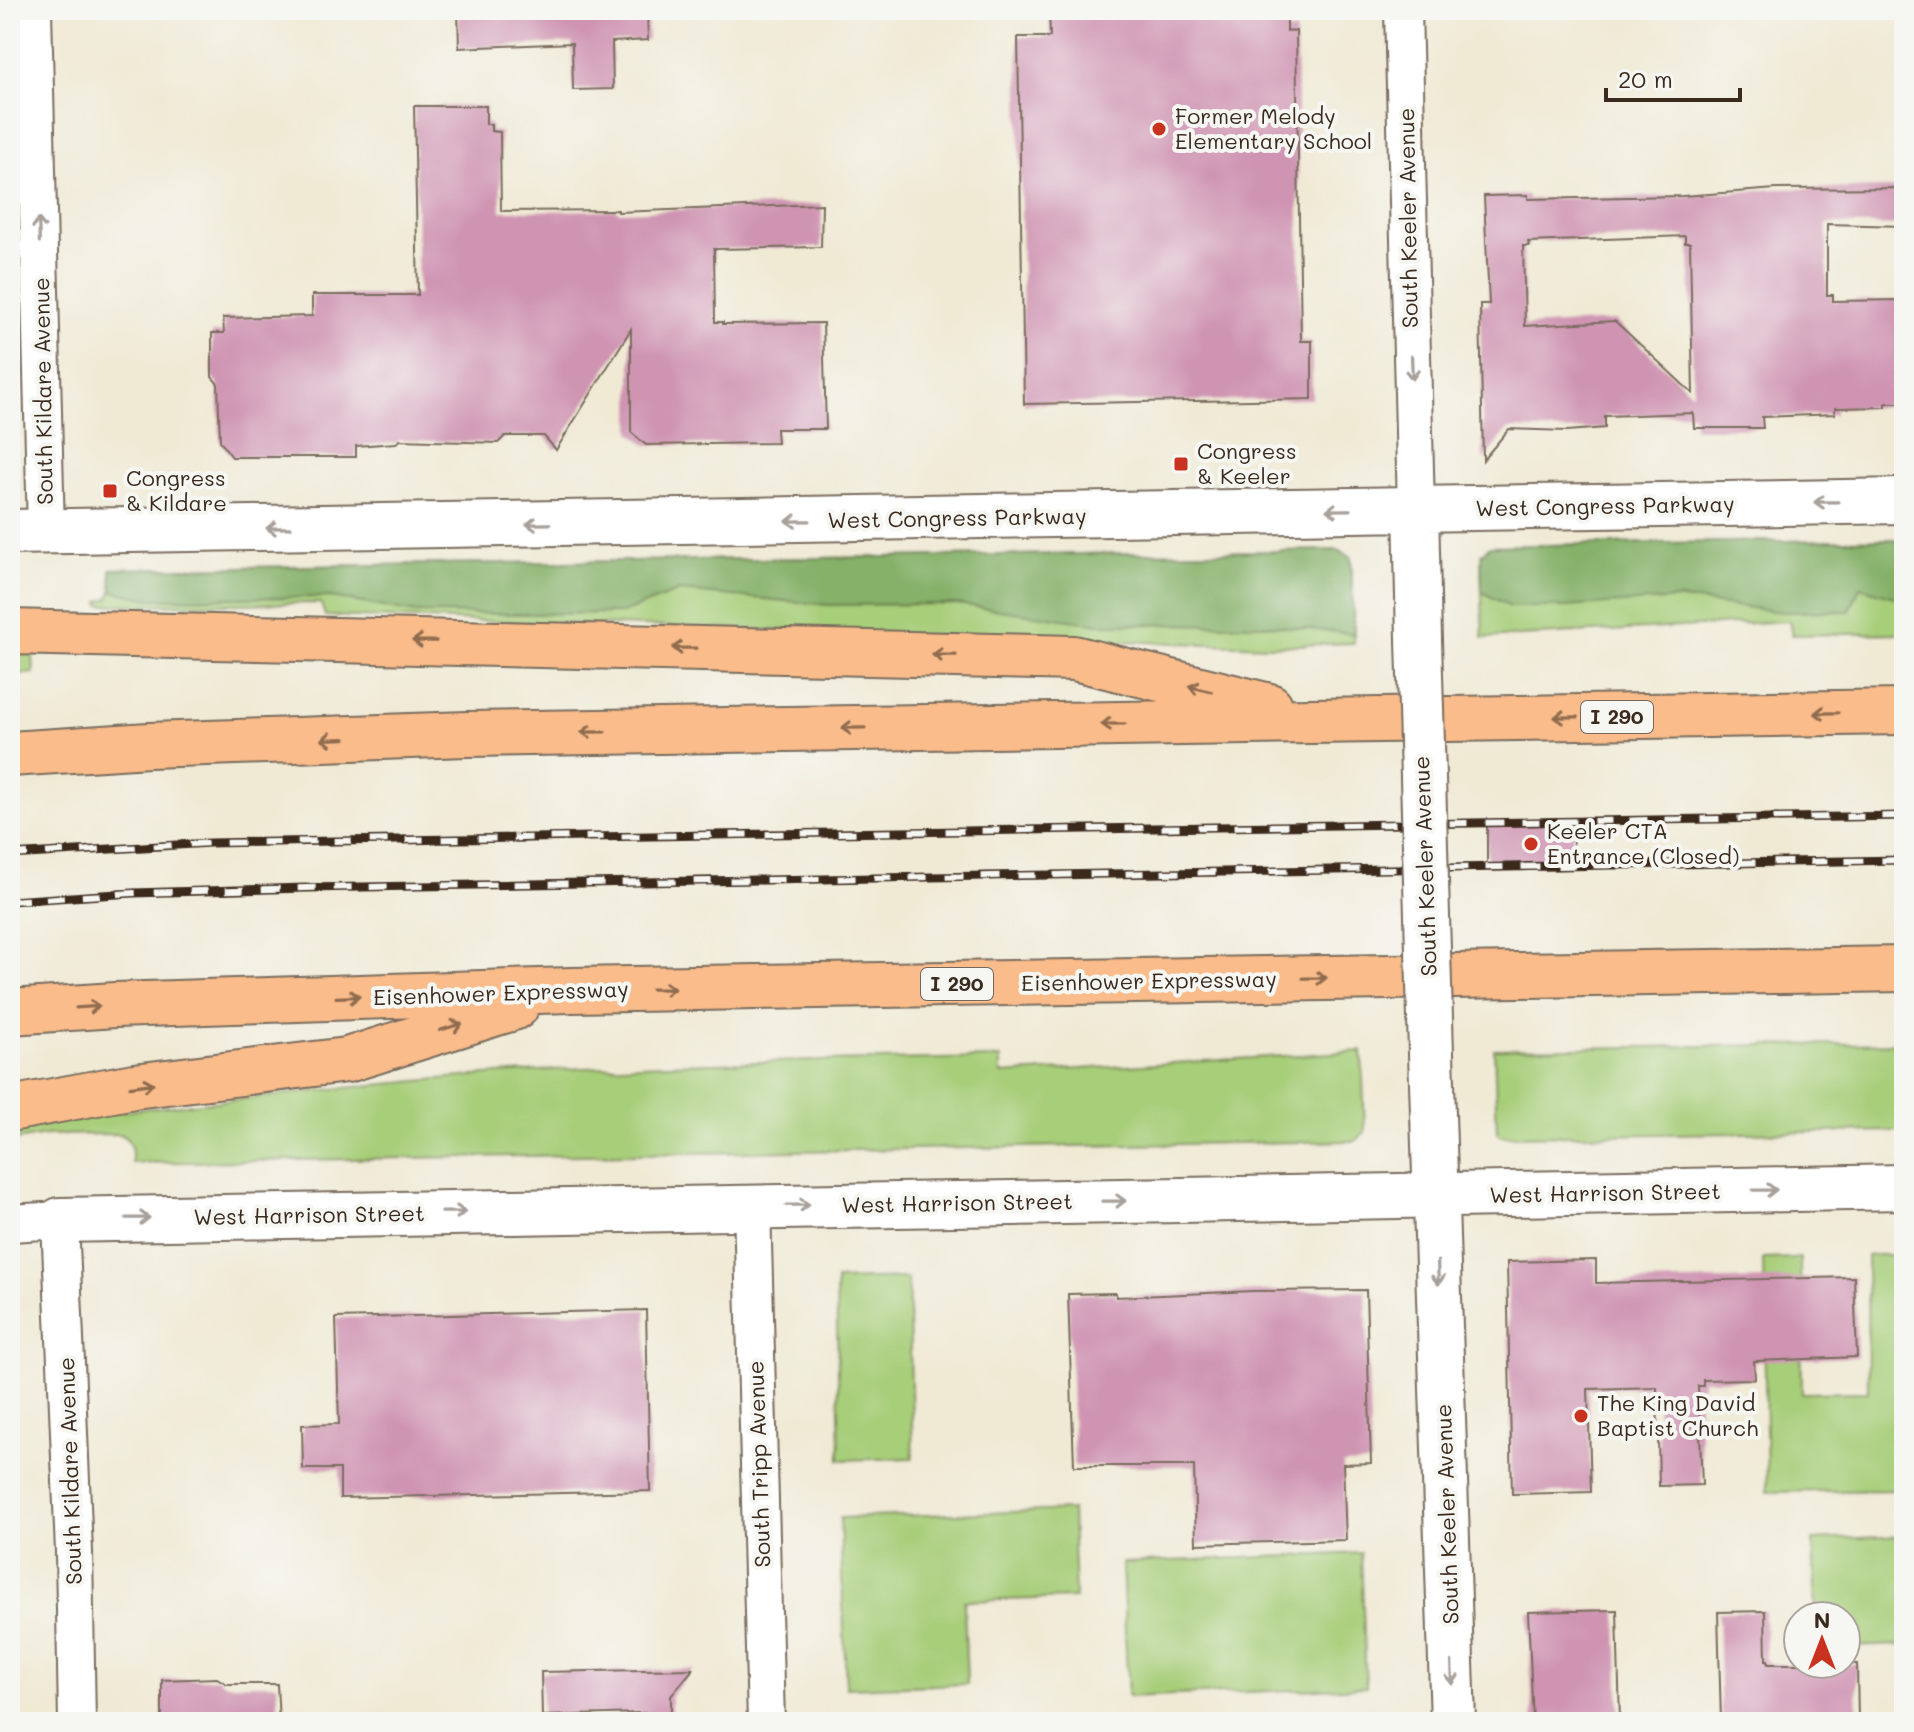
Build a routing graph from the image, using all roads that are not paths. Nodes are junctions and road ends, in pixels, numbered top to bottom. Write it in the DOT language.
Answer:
graph roads {
  1 [pos="33,10"];
  2 [pos="1403,10"];
  3 [pos="1904,501"];
  4 [pos="1416,508"];
  5 [pos="28,532"];
  6 [pos="10,632"];
  7 [pos="1904,712"];
  8 [pos="1331,721"];
  9 [pos="10,754"];
  10 [pos="1904,969"];
  11 [pos="570,990"];
  12 [pos="10,1012"];
  13 [pos="10,1109"];
  14 [pos="1904,1187"];
  15 [pos="1435,1195"];
  16 [pos="752,1206"];
  17 [pos="60,1220"];
  18 [pos="10,1223"];
  19 [pos="77,1722"];
  20 [pos="766,1722"];
  21 [pos="1453,1722"];
  5 -- 1 [label="street, South Kildare Avenue, one-way"];
  2 -- 4 [label="street, South Keeler Avenue, one-way"];
  3 -- 4 [label="street, West Congress Parkway, one-way"];
  4 -- 5 [label="street, West Congress Parkway, one-way"];
  4 -- 15 [label="street, South Keeler Avenue, bridge"];
  8 -- 6 [label="highway, one-way"];
  7 -- 8 [label="highway, I 290, one-way"];
  8 -- 9 [label="highway, I 290, one-way"];
  11 -- 10 [label="highway, Eisenhower Expressway / I 290, one-way"];
  12 -- 11 [label="highway, Eisenhower Expressway / I 290, one-way"];
  13 -- 11 [label="highway, one-way"];
  15 -- 14 [label="street, West Harrison Street, one-way"];
  16 -- 15 [label="street, West Harrison Street, one-way"];
  15 -- 21 [label="street, South Keeler Avenue, one-way"];
  17 -- 16 [label="street, West Harrison Street, one-way"];
  16 -- 20 [label="street, South Tripp Avenue"];
  17 -- 18 [label="street, West Harrison Street"];
  17 -- 19 [label="street, South Kildare Avenue"];
}
